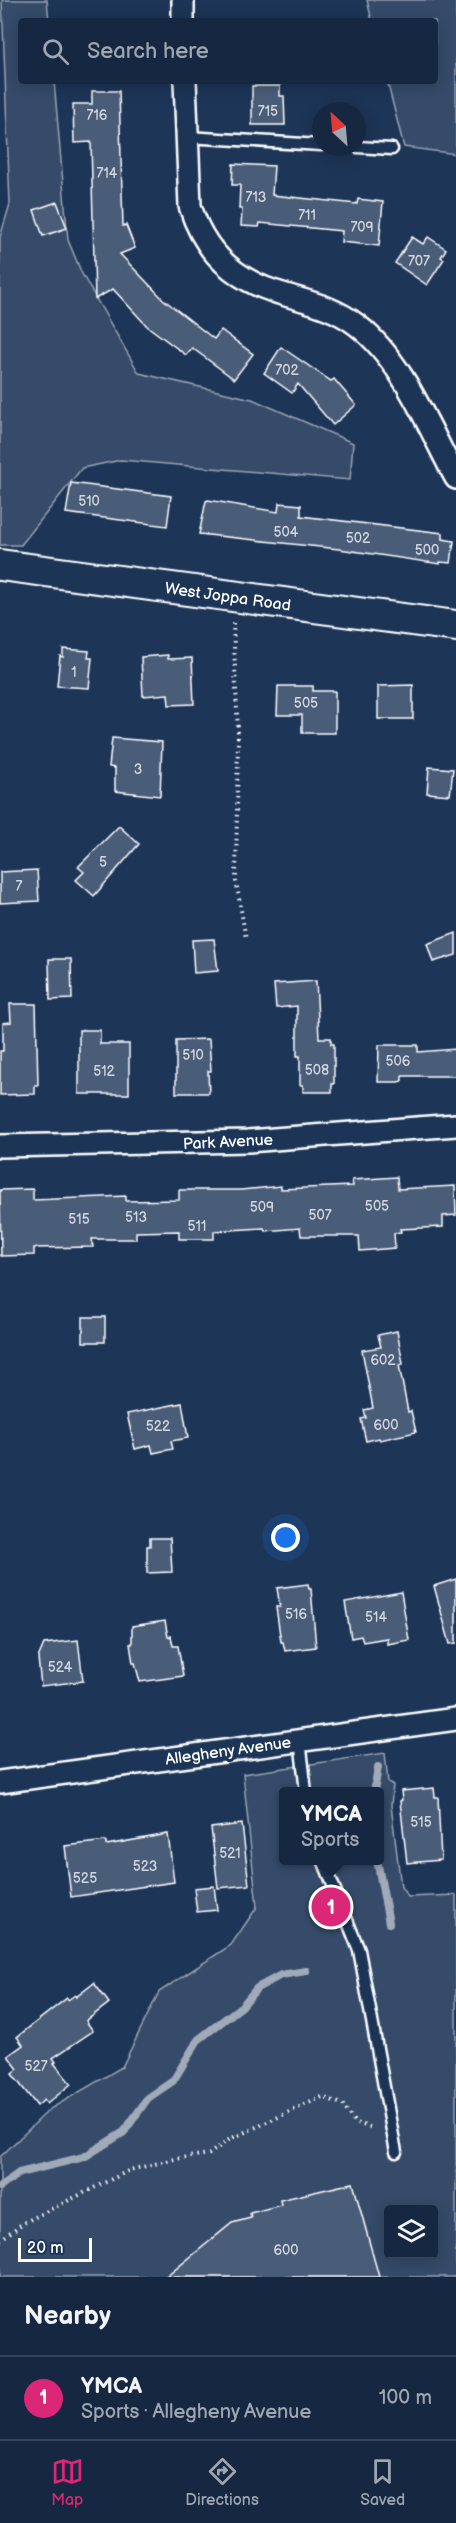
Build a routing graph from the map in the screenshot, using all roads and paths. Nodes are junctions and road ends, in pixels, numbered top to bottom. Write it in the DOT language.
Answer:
graph roads {
  1 [pos="183,0"];
  2 [pos="183,18"];
  3 [pos="185,84"];
  4 [pos="186,137"];
  5 [pos="312,144"];
  6 [pos="366,148"];
  7 [pos="392,149"];
  8 [pos="456,478"];
  9 [pos="0,565"];
  10 [pos="231,596"];
  11 [pos="456,626"];
  12 [pos="246,939"];
  13 [pos="456,1125"];
  14 [pos="0,1146"];
  15 [pos="456,1719"];
  16 [pos="300,1740"];
  17 [pos="0,1782"];
  18 [pos="306,1787"];
  19 [pos="325,1865"];
  20 [pos="370,2127"];
  21 [pos="396,2152"];
  22 [pos="0,2240"];
  1 -- 2 [label="street"];
  3 -- 4 [label="street"];
  4 -- 5 [label="lane"];
  4 -- 8 [label="street"];
  6 -- 7 [label="lane"];
  9 -- 10 [label="street, West Joppa Road"];
  10 -- 11 [label="street, West Joppa Road"];
  10 -- 12 [label="path"];
  13 -- 14 [label="street, Park Avenue"];
  15 -- 16 [label="street, Allegheny Avenue"];
  16 -- 17 [label="street, Allegheny Avenue"];
  16 -- 18 [label="lane"];
  19 -- 21 [label="lane"];
  20 -- 22 [label="path"];
}
